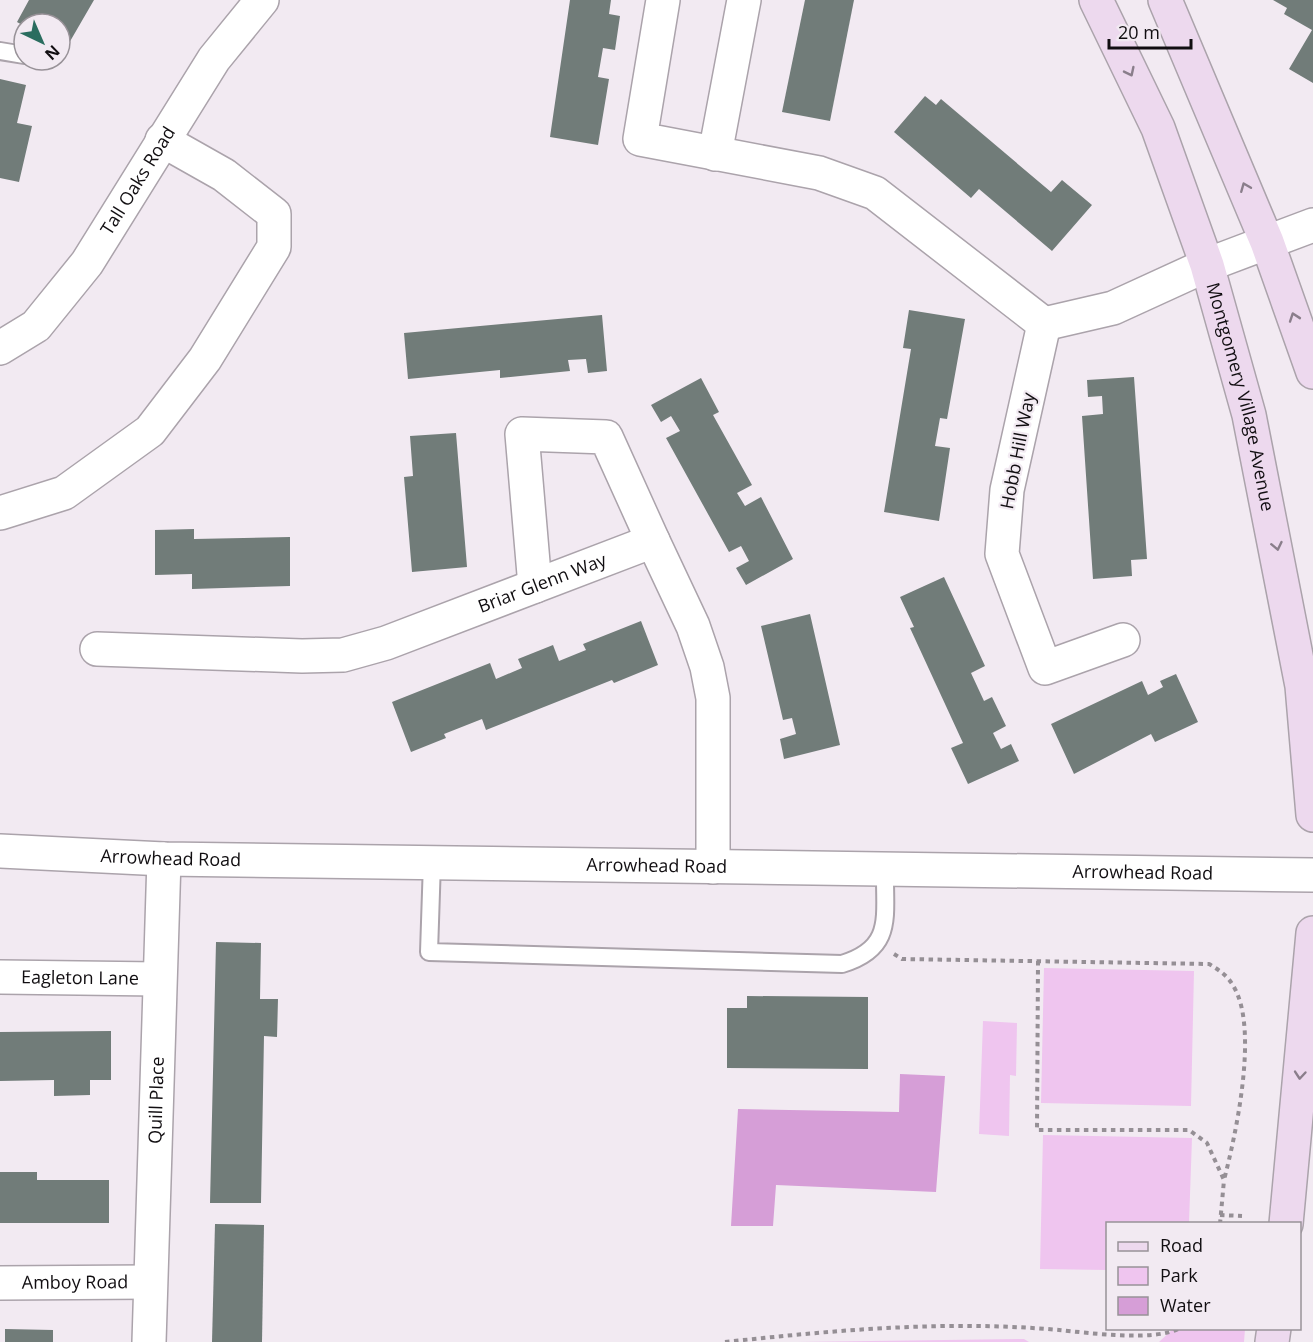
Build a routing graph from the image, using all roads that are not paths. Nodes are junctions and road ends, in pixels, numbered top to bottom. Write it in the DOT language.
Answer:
graph roads {
  1 [pos="262,0"];
  2 [pos="663,0"];
  3 [pos="744,0"];
  4 [pos="1096,0"];
  5 [pos="1165,0"];
  6 [pos="162,140"];
  7 [pos="715,154"];
  8 [pos="1313,225"];
  9 [pos="1267,242"];
  10 [pos="1207,265"];
  11 [pos="1044,324"];
  12 [pos="0,348"];
  13 [pos="1313,372"];
  14 [pos="0,513"];
  15 [pos="653,541"];
  16 [pos="535,586"];
  17 [pos="1123,640"];
  18 [pos="97,649"];
  19 [pos="1313,815"];
  20 [pos="0,851"];
  21 [pos="164,858"];
  22 [pos="432,862"];
  23 [pos="713,867"];
  24 [pos="885,869"];
  25 [pos="1313,875"];
  26 [pos="1313,933"];
  27 [pos="0,977"];
  28 [pos="158,980"];
  29 [pos="1286,1222"];
  30 [pos="150,1282"];
  31 [pos="0,1283"];
  32 [pos="149,1342"];
  1 -- 6 [label="street, Tall Oaks Road"];
  2 -- 7 [label="street"];
  3 -- 7 [label="street"];
  4 -- 10 [label="main road, Montgomery Village Avenue, one-way"];
  9 -- 5 [label="main road, one-way"];
  6 -- 12 [label="street, Tall Oaks Road"];
  6 -- 14 [label="street"];
  7 -- 11 [label="street"];
  8 -- 9 [label="street"];
  9 -- 10 [label="street"];
  13 -- 9 [label="main road, one-way"];
  10 -- 11 [label="street"];
  10 -- 19 [label="main road, Montgomery Village Avenue, one-way"];
  11 -- 17 [label="street, Hobb Hill Way"];
  15 -- 16 [label="street, Briar Glenn Way"];
  15 -- 16 [label="street"];
  15 -- 23 [label="street"];
  16 -- 18 [label="street, Briar Glenn Way"];
  20 -- 21 [label="street, Arrowhead Road"];
  21 -- 22 [label="street, Arrowhead Road"];
  21 -- 28 [label="street, Quill Place"];
  22 -- 23 [label="street, Arrowhead Road"];
  22 -- 24 [label="lane"];
  23 -- 24 [label="street, Arrowhead Road"];
  24 -- 25 [label="street, Arrowhead Road"];
  26 -- 29 [label="main road, one-way"];
  27 -- 28 [label="street, Eagleton Lane"];
  28 -- 30 [label="street, Quill Place"];
  30 -- 31 [label="street, Amboy Road"];
  30 -- 32 [label="street, Quill Place"];
}
